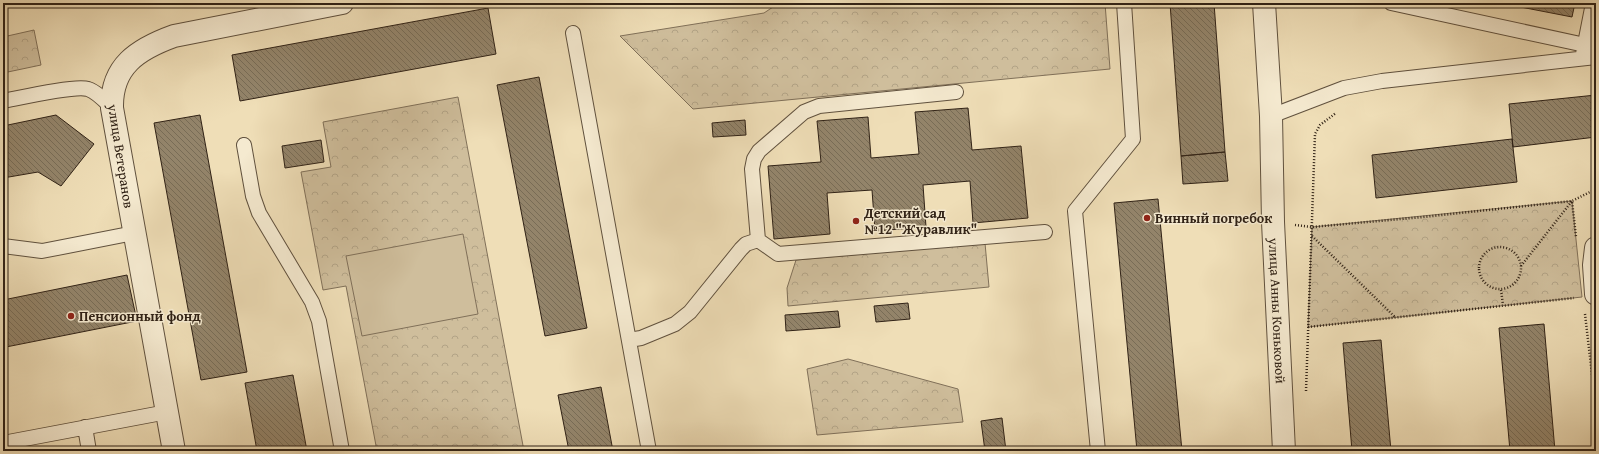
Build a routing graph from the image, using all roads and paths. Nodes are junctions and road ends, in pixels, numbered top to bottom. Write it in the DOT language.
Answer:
graph roads {
  1 [pos="342,3"];
  2 [pos="1124,3"];
  3 [pos="1264,3"];
  4 [pos="1391,3"];
  5 [pos="1593,3"];
  6 [pos="1416,6"];
  7 [pos="573,33"];
  8 [pos="1590,53"];
  9 [pos="956,92"];
  10 [pos="3,101"];
  11 [pos="112,108"];
  12 [pos="1337,113"];
  13 [pos="1271,116"];
  14 [pos="244,145"];
  15 [pos="1596,189"];
  16 [pos="1273,222"];
  17 [pos="1312,227"];
  18 [pos="1045,232"];
  19 [pos="134,233"];
  20 [pos="1311,235"];
  21 [pos="758,240"];
  22 [pos="3,246"];
  23 [pos="1596,248"];
  24 [pos="1501,290"];
  25 [pos="1586,296"];
  26 [pos="1503,305"];
  27 [pos="1395,317"];
  28 [pos="1308,327"];
  29 [pos="629,340"];
  30 [pos="1306,397"];
  31 [pos="167,412"];
  32 [pos="85,427"];
  33 [pos="3,443"];
  34 [pos="89,451"];
  35 [pos="174,451"];
  36 [pos="342,451"];
  37 [pos="649,451"];
  38 [pos="1098,451"];
  39 [pos="1284,451"];
  1 -- 11 [label="street, улица Ветеранов"];
  2 -- 38 [label="lane"];
  3 -- 13 [label="street, улица Анны Коньковой"];
  4 -- 6 [label="lane"];
  5 -- 8 [label="lane"];
  6 -- 8 [label="lane"];
  7 -- 29 [label="lane"];
  8 -- 13 [label="lane"];
  9 -- 21 [label="lane"];
  10 -- 11 [label="lane"];
  11 -- 19 [label="street, улица Ветеранов"];
  12 -- 17 [label="path"];
  13 -- 16 [label="street, улица Анны Коньковой"];
  14 -- 36 [label="lane"];
  15 -- 17 [label="path"];
  16 -- 17 [label="path"];
  16 -- 39 [label="street, улица Анны Коньковой"];
  17 -- 20 [label="path"];
  18 -- 21 [label="lane"];
  19 -- 22 [label="lane"];
  19 -- 31 [label="street, улица Ветеранов"];
  20 -- 27 [label="path"];
  20 -- 28 [label="path"];
  21 -- 29 [label="lane"];
  23 -- 25 [label="street"];
  24 -- 24 [label="path"];
  24 -- 26 [label="path"];
  25 -- 26 [label="path"];
  26 -- 27 [label="path"];
  27 -- 28 [label="path"];
  28 -- 30 [label="path"];
  29 -- 37 [label="lane"];
  31 -- 32 [label="lane"];
  31 -- 35 [label="street, улица Ветеранов"];
  32 -- 33 [label="lane"];
  32 -- 34 [label="lane"];
}
